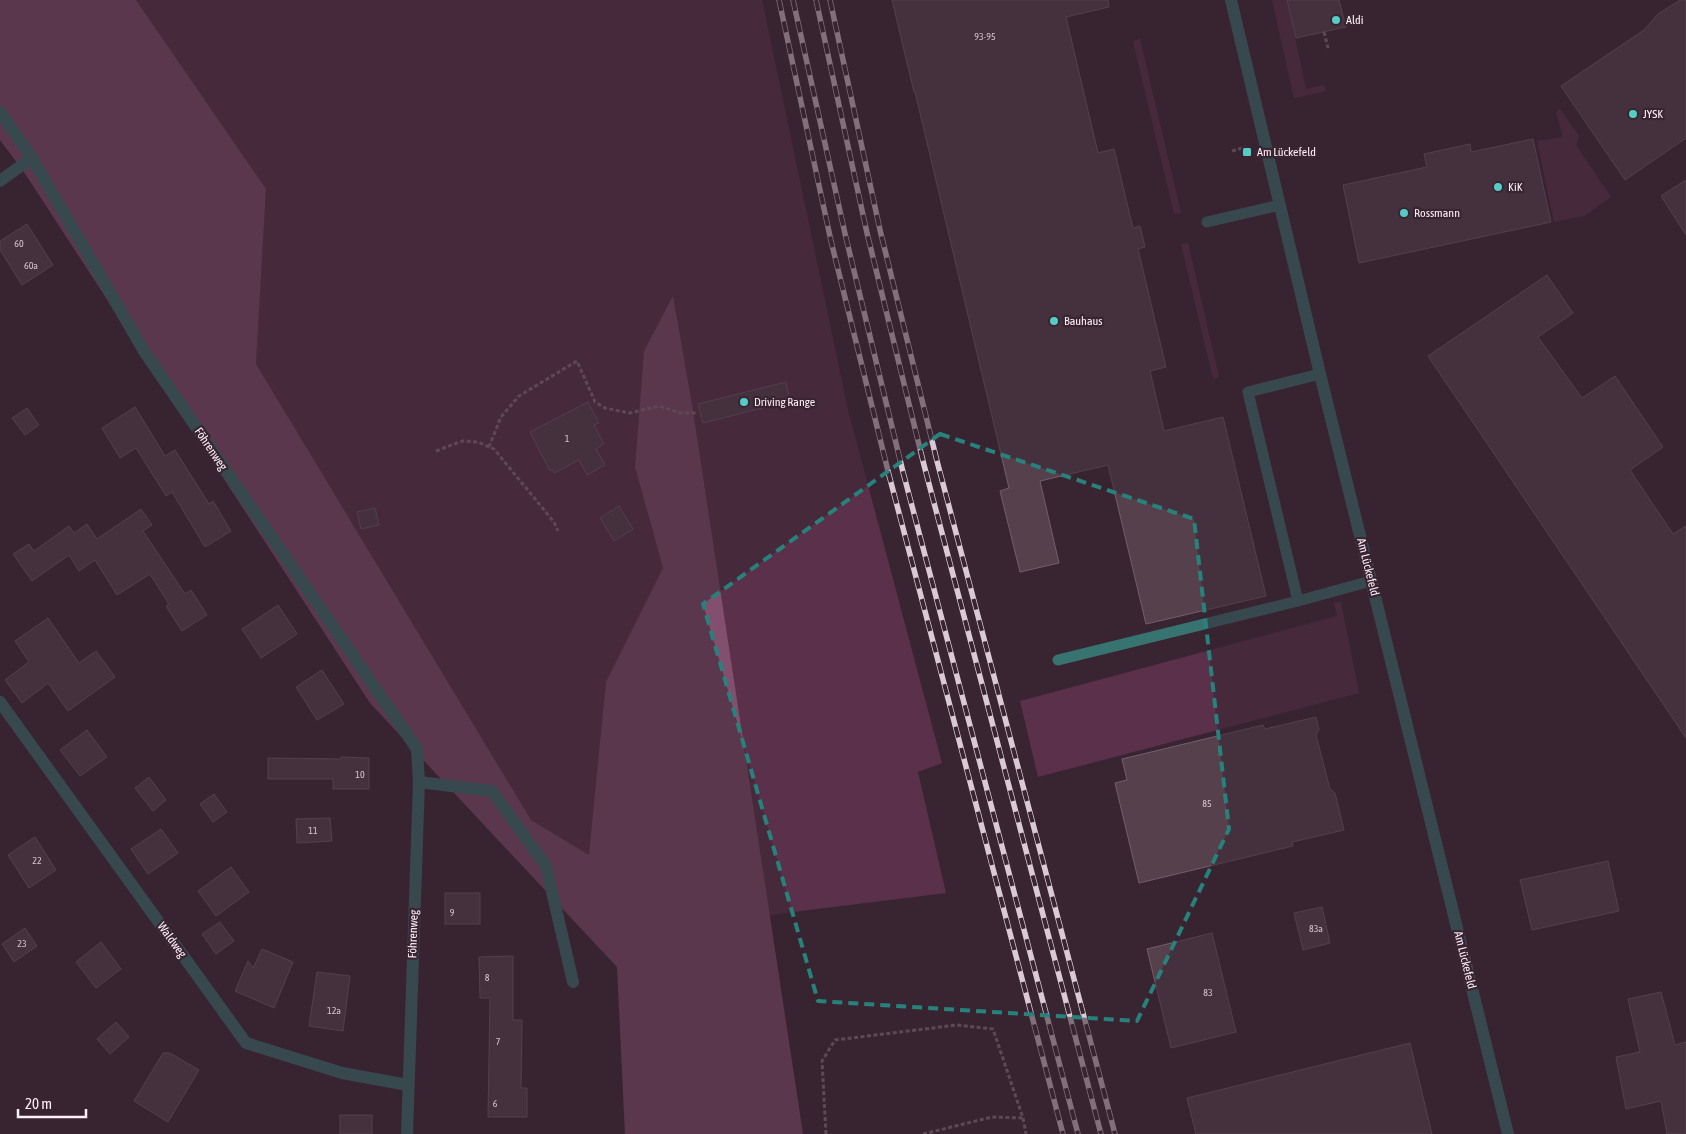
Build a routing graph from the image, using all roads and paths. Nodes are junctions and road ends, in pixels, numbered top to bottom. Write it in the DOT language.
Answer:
graph roads {
  1 [pos="1230,0"];
  2 [pos="1324,32"];
  3 [pos="1328,48"];
  4 [pos="0,112"];
  5 [pos="1246,147"];
  6 [pos="1232,151"];
  7 [pos="32,158"];
  8 [pos="0,181"];
  9 [pos="1280,205"];
  10 [pos="1207,222"];
  11 [pos="1320,374"];
  12 [pos="698,413"];
  13 [pos="489,447"];
  14 [pos="436,451"];
  15 [pos="558,531"];
  16 [pos="1371,581"];
  17 [pos="1298,601"];
  18 [pos="1058,660"];
  19 [pos="0,702"];
  20 [pos="419,782"];
  21 [pos="573,982"];
  22 [pos="408,1085"];
  23 [pos="1023,1118"];
  24 [pos="407,1134"];
  25 [pos="826,1134"];
  26 [pos="923,1134"];
  27 [pos="1026,1134"];
  28 [pos="1508,1134"];
  1 -- 9 [label="street, Am Lückefeld"];
  2 -- 3 [label="path"];
  4 -- 7 [label="street, Föhrenweg"];
  5 -- 6 [label="path"];
  7 -- 8 [label="street"];
  7 -- 20 [label="street, Föhrenweg"];
  9 -- 10 [label="lane"];
  9 -- 11 [label="street, Am Lückefeld"];
  11 -- 16 [label="street, Am Lückefeld"];
  11 -- 17 [label="lane"];
  12 -- 13 [label="path"];
  13 -- 14 [label="path"];
  13 -- 15 [label="path"];
  16 -- 17 [label="lane"];
  16 -- 28 [label="street, Am Lückefeld"];
  17 -- 18 [label="lane"];
  19 -- 22 [label="street, Waldweg"];
  20 -- 21 [label="street"];
  20 -- 22 [label="street, Föhrenweg"];
  22 -- 24 [label="street, Föhrenweg"];
  23 -- 25 [label="path"];
  23 -- 26 [label="path"];
  23 -- 27 [label="path"];
}
